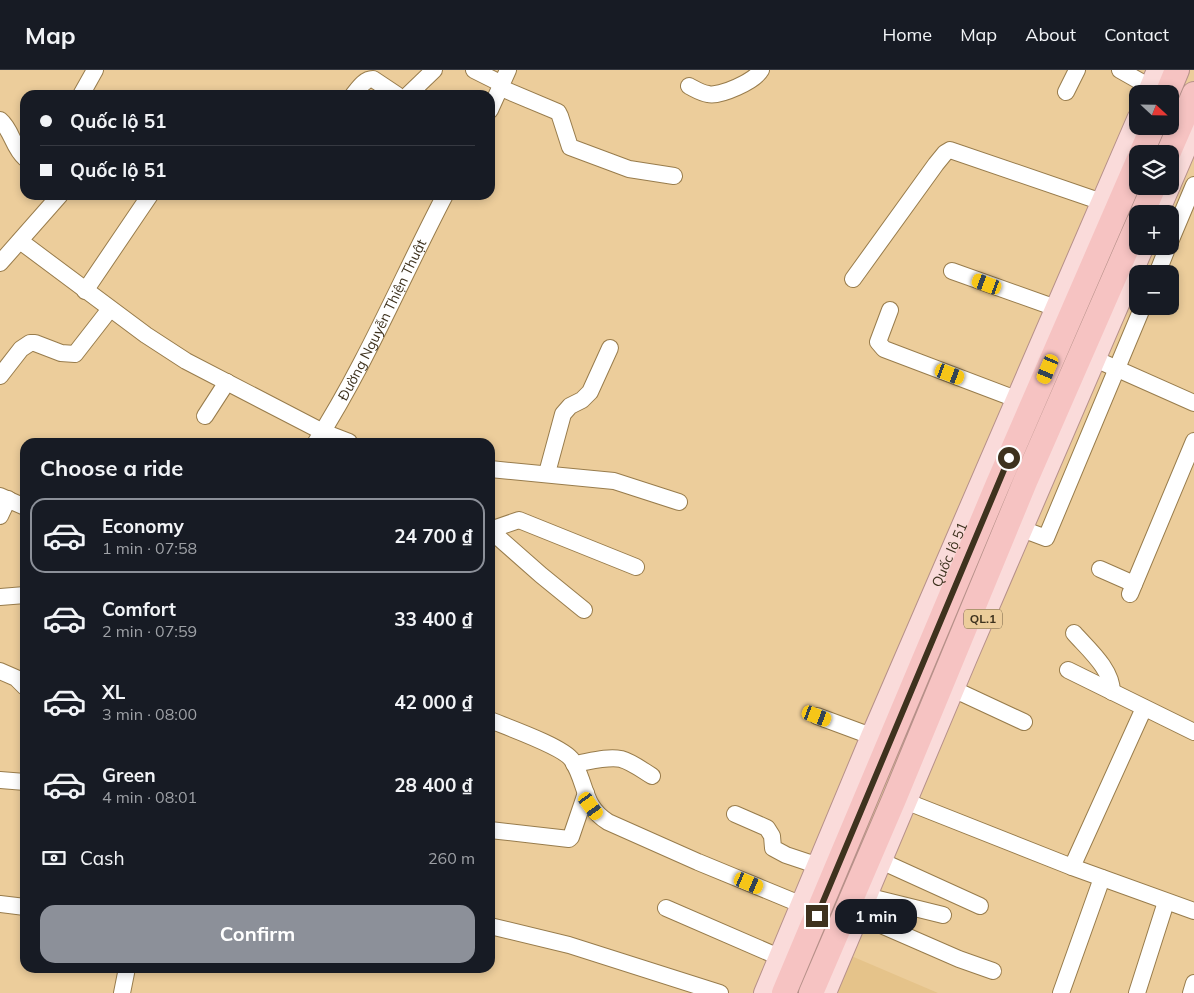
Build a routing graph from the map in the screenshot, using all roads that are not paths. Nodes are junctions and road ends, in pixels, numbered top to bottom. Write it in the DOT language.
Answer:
graph roads {
  1 [pos="95,70"];
  2 [pos="434,70"];
  3 [pos="474,70"];
  4 [pos="761,70"];
  5 [pos="1077,70"];
  6 [pos="1120,70"];
  7 [pos="1177,70"];
  8 [pos="504,81"];
  9 [pos="1153,85"];
  10 [pos="1156,85"];
  11 [pos="689,86"];
  12 [pos="84,90"];
  13 [pos="357,90"];
  14 [pos="390,90"];
  15 [pos="413,90"];
  16 [pos="1066,92"];
  17 [pos="495,100"];
  18 [pos="1192,112"];
  19 [pos="0,120"];
  20 [pos="1132,135"];
  21 [pos="1173,145"];
  22 [pos="20,154"];
  23 [pos="1179,156"];
  24 [pos="1129,174"];
  25 [pos="674,176"];
  26 [pos="1194,185"];
  27 [pos="56,200"];
  28 [pos="147,200"];
  29 [pos="442,200"];
  30 [pos="1109,204"];
  31 [pos="1179,221"];
  32 [pos="20,241"];
  33 [pos="1129,244"];
  34 [pos="1140,255"];
  35 [pos="0,263"];
  36 [pos="952,271"];
  37 [pos="853,279"];
  38 [pos="85,290"];
  39 [pos="1056,308"];
  40 [pos="110,309"];
  41 [pos="890,310"];
  42 [pos="1139,315"];
  43 [pos="610,348"];
  44 [pos="1095,359"];
  45 [pos="1117,369"];
  46 [pos="0,376"];
  47 [pos="227,382"];
  48 [pos="1016,399"];
  49 [pos="1194,403"];
  50 [pos="205,416"];
  51 [pos="319,437"];
  52 [pos="1194,440"];
  53 [pos="495,469"];
  54 [pos="547,474"];
  55 [pos="989,483"];
  56 [pos="4,497"];
  57 [pos="678,502"];
  58 [pos="20,505"];
  59 [pos="0,516"];
  60 [pos="495,528"];
  61 [pos="1022,529"];
  62 [pos="495,535"];
  63 [pos="636,567"];
  64 [pos="1100,568"];
  65 [pos="20,596"];
  66 [pos="0,598"];
  67 [pos="584,610"];
  68 [pos="1074,633"];
  69 [pos="1068,670"];
  70 [pos="0,672"];
  71 [pos="20,682"];
  72 [pos="953,689"];
  73 [pos="1112,692"];
  74 [pos="1144,708"];
  75 [pos="817,716"];
  76 [pos="495,722"];
  77 [pos="1024,722"];
  78 [pos="1194,732"];
  79 [pos="871,736"];
  80 [pos="574,764"];
  81 [pos="652,776"];
  82 [pos="0,780"];
  83 [pos="20,782"];
  84 [pos="586,793"];
  85 [pos="901,799"];
  86 [pos="735,814"];
  87 [pos="495,831"];
  88 [pos="881,861"];
  89 [pos="816,865"];
  90 [pos="1072,867"];
  91 [pos="1102,878"];
  92 [pos="866,896"];
  93 [pos="1166,902"];
  94 [pos="0,904"];
  95 [pos="20,906"];
  96 [pos="980,906"];
  97 [pos="666,908"];
  98 [pos="810,908"];
  99 [pos="1194,911"];
  100 [pos="858,915"];
  101 [pos="943,915"];
  102 [pos="495,927"];
  103 [pos="779,957"];
  104 [pos="993,972"];
  105 [pos="126,973"];
  106 [pos="1194,983"];
  107 [pos="122,993"];
  108 [pos="720,993"];
  109 [pos="764,993"];
  110 [pos="784,993"];
  111 [pos="811,993"];
  112 [pos="826,993"];
  113 [pos="1061,993"];
  114 [pos="1137,993"];
  115 [pos="1191,993"];
  1 -- 12 [label="street"];
  2 -- 15 [label="street"];
  3 -- 8 [label="street"];
  4 -- 11 [label="street"];
  5 -- 16 [label="street"];
  6 -- 9 [label="street"];
  7 -- 10 [label="highway"];
  8 -- 17 [label="street"];
  8 -- 25 [label="street"];
  13 -- 14 [label="street"];
  18 -- 21 [label="highway"];
  18 -- 23 [label="main road"];
  19 -- 22 [label="street"];
  20 -- 30 [label="main road, Quốc lộ 51 / QL.1"];
  24 -- 30 [label="highway, Quốc lộ 51 / QL.1"];
  26 -- 31 [label="street"];
  27 -- 32 [label="street"];
  28 -- 38 [label="street"];
  29 -- 51 [label="street, Đường Nguyễn Thiện Thuật"];
  30 -- 37 [label="street"];
  30 -- 39 [label="main road, Quốc lộ 51 / QL.1"];
  30 -- 55 [label="highway, Quốc lộ 51 / QL.1"];
  32 -- 35 [label="street"];
  32 -- 38 [label="street"];
  33 -- 85 [label="highway, QL.1"];
  34 -- 44 [label="main road, QL.1"];
  36 -- 39 [label="street"];
  38 -- 40 [label="street"];
  39 -- 48 [label="main road, Quốc lộ 51 / QL.1"];
  40 -- 46 [label="street"];
  40 -- 47 [label="street"];
  41 -- 48 [label="street"];
  42 -- 45 [label="street"];
  43 -- 54 [label="street"];
  44 -- 45 [label="street"];
  44 -- 61 [label="main road, QL.1"];
  45 -- 49 [label="street"];
  45 -- 61 [label="street"];
  47 -- 50 [label="street"];
  47 -- 51 [label="street"];
  48 -- 55 [label="main road, Quốc lộ 51 / QL.1"];
  52 -- 64 [label="street"];
  53 -- 54 [label="street"];
  54 -- 57 [label="street"];
  55 -- 79 [label="main road, Quốc lộ 51 / QL.1"];
  55 -- 98 [label="highway, Quốc lộ 51 / QL.1"];
  56 -- 58 [label="street"];
  56 -- 59 [label="street"];
  60 -- 63 [label="street"];
  61 -- 72 [label="main road, QL.1"];
  62 -- 67 [label="street"];
  65 -- 66 [label="street"];
  68 -- 73 [label="street"];
  69 -- 73 [label="street"];
  70 -- 71 [label="street"];
  72 -- 77 [label="street"];
  72 -- 85 [label="main road, QL.1"];
  73 -- 74 [label="street"];
  74 -- 78 [label="street"];
  74 -- 90 [label="street"];
  75 -- 79 [label="street"];
  76 -- 80 [label="street"];
  79 -- 89 [label="main road, Quốc lộ 51 / QL.1"];
  80 -- 81 [label="street"];
  80 -- 84 [label="street"];
  82 -- 83 [label="street"];
  84 -- 87 [label="street"];
  84 -- 98 [label="street"];
  85 -- 88 [label="main road, QL.1"];
  85 -- 90 [label="street"];
  85 -- 111 [label="highway, QL.1"];
  86 -- 89 [label="street"];
  88 -- 92 [label="main road, QL.1"];
  88 -- 96 [label="street"];
  89 -- 98 [label="main road, Quốc lộ 51 / QL.1"];
  90 -- 91 [label="street"];
  91 -- 93 [label="street"];
  91 -- 113 [label="street"];
  92 -- 100 [label="main road, QL.1"];
  92 -- 101 [label="street"];
  93 -- 99 [label="street"];
  93 -- 114 [label="street"];
  94 -- 95 [label="street"];
  97 -- 103 [label="street"];
  98 -- 103 [label="main road, Quốc lộ 51 / QL.1"];
  98 -- 110 [label="highway, Quốc lộ 51 / QL.1"];
  100 -- 104 [label="street"];
  100 -- 112 [label="main road, QL.1"];
  102 -- 108 [label="street"];
  103 -- 109 [label="main road, Quốc lộ 51 / QL.1"];
  105 -- 107 [label="street"];
  106 -- 115 [label="street"];
}
